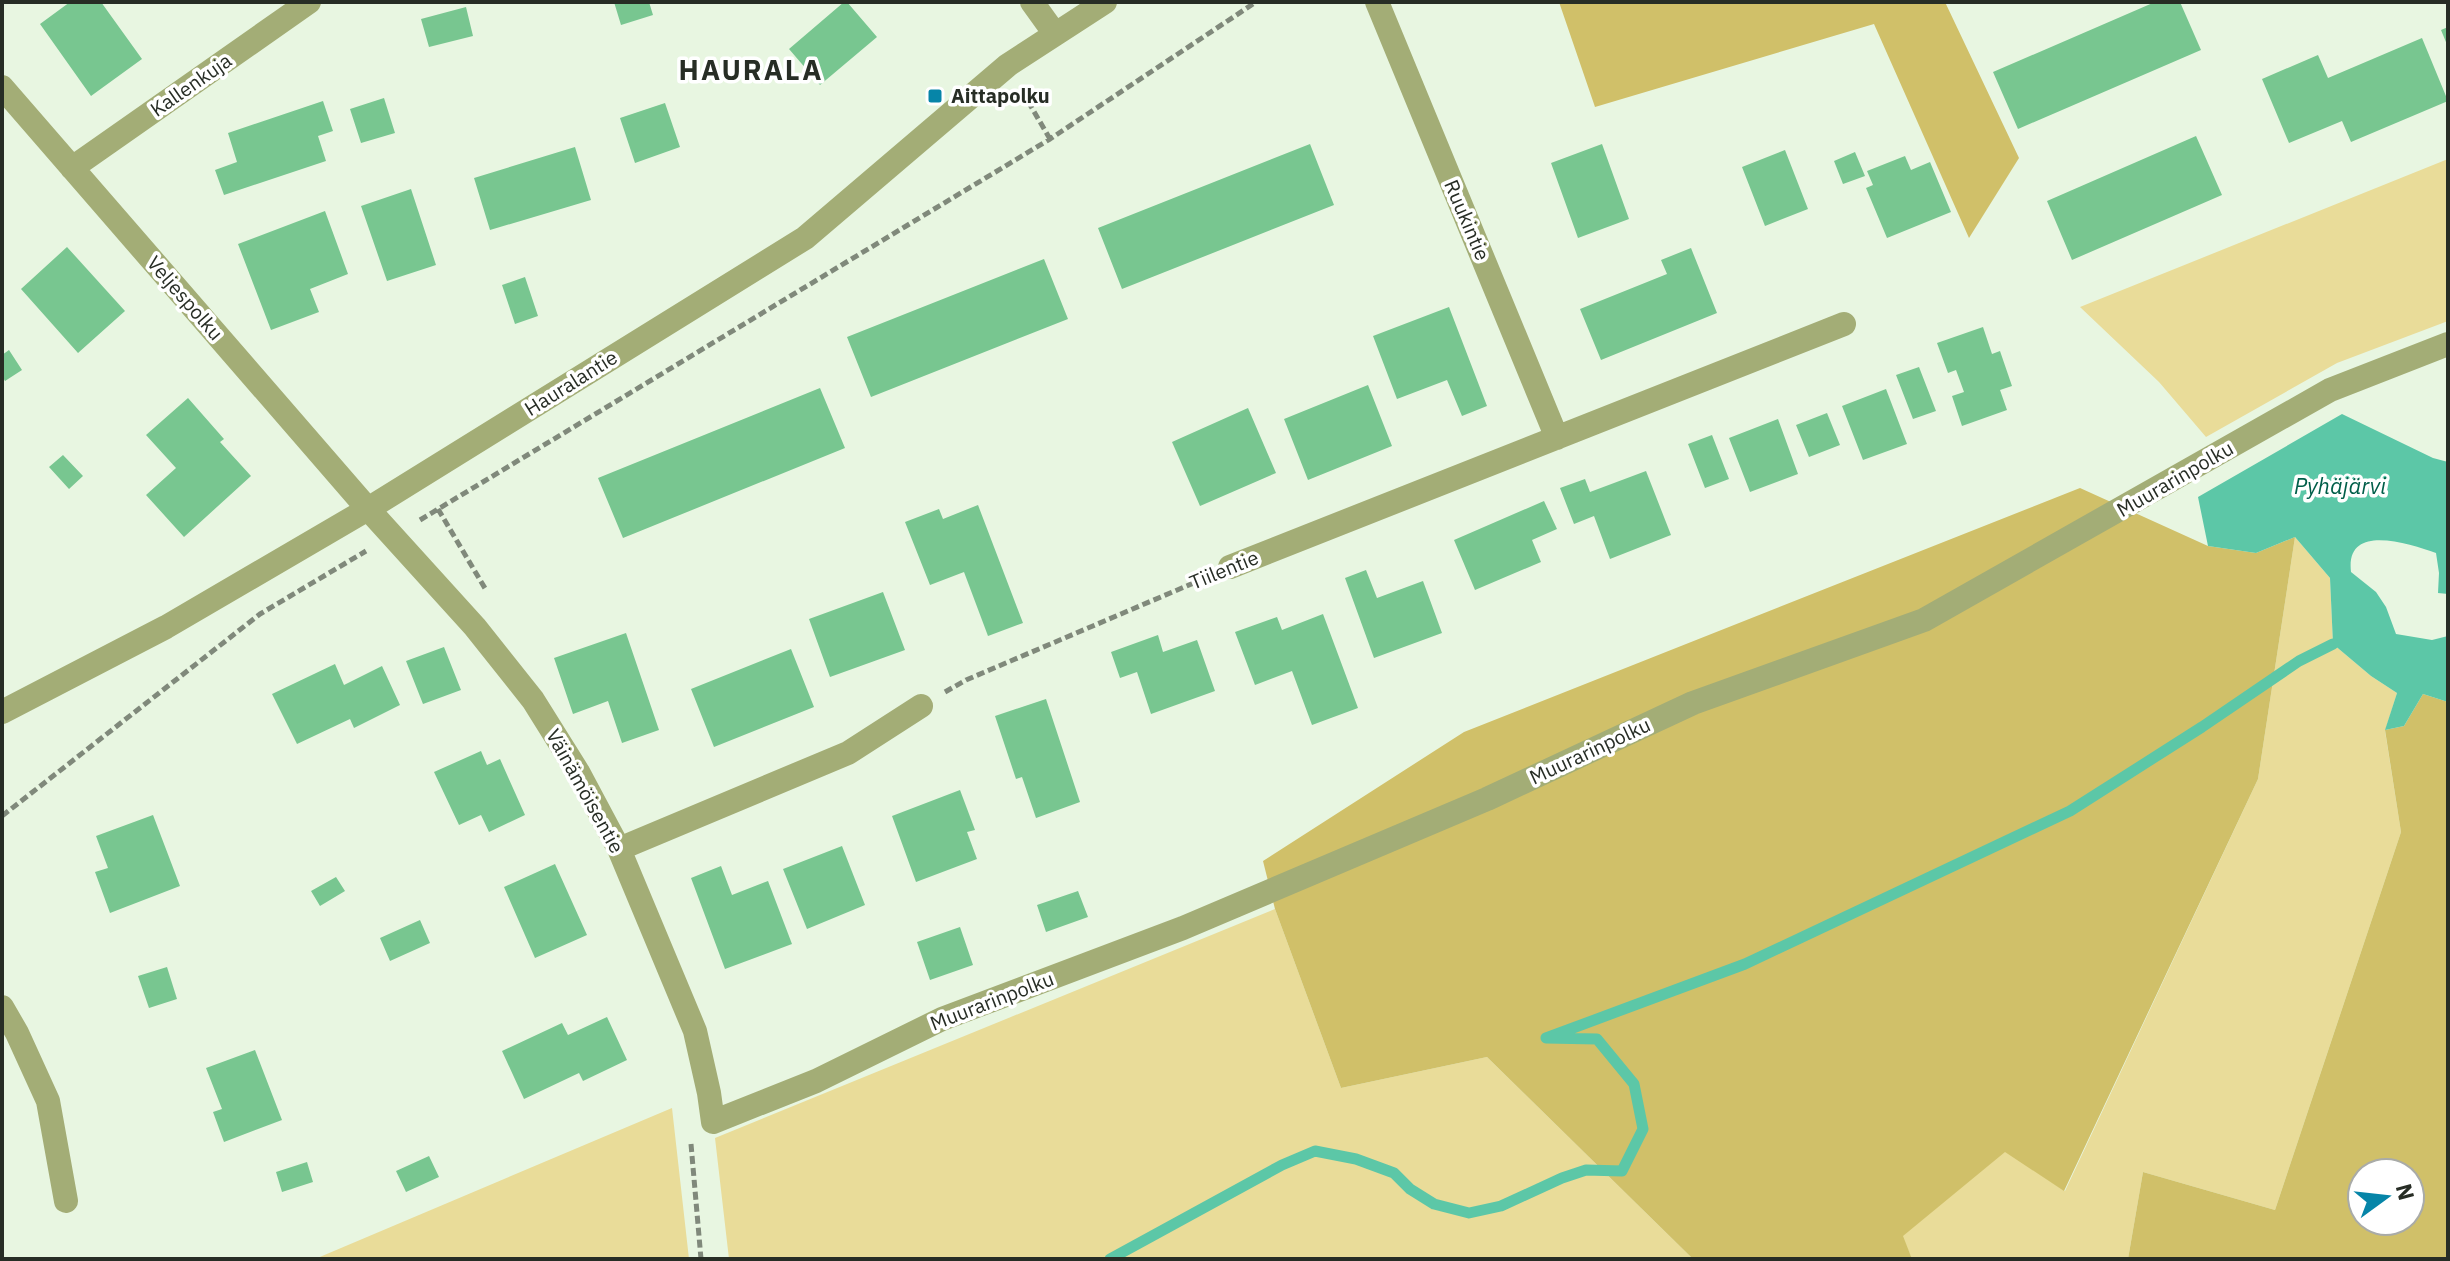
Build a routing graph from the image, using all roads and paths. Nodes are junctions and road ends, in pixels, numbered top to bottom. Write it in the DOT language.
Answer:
graph roads {
  1 [pos="309,2"];
  2 [pos="1032,2"];
  3 [pos="1105,2"];
  4 [pos="1256,2"];
  5 [pos="1377,2"];
  6 [pos="1055,34"];
  7 [pos="1008,65"];
  8 [pos="2,87"];
  9 [pos="1050,139"];
  10 [pos="72,168"];
  11 [pos="1844,324"];
  12 [pos="2448,344"];
  13 [pos="1557,438"];
  14 [pos="368,509"];
  15 [pos="438,509"];
  16 [pos="393,537"];
  17 [pos="1230,567"];
  18 [pos="493,601"];
  19 [pos="921,706"];
  20 [pos="2,712"];
  21 [pos="2,816"];
  22 [pos="619,849"];
  23 [pos="2,1007"];
  24 [pos="713,1122"];
  25 [pos="66,1201"];
  26 [pos="701,1259"];
  1 -- 10 [label="street, Kallenkuja"];
  2 -- 6 [label="street"];
  3 -- 6 [label="street, Hauralantie"];
  4 -- 9 [label="path"];
  5 -- 13 [label="street, Ruukintie"];
  6 -- 7 [label="street, Hauralantie"];
  7 -- 9 [label="path"];
  7 -- 14 [label="street, Hauralantie"];
  8 -- 10 [label="street, Veljespolku"];
  9 -- 15 [label="path"];
  10 -- 14 [label="street, Veljespolku"];
  11 -- 13 [label="street, Tiilentie"];
  12 -- 24 [label="street, Muurarinpolku"];
  13 -- 17 [label="street, Tiilentie"];
  14 -- 16 [label="street, Väinämöisentie"];
  14 -- 20 [label="street, Hauralantie"];
  15 -- 16 [label="path"];
  15 -- 18 [label="path"];
  16 -- 21 [label="path"];
  16 -- 22 [label="street, Väinämöisentie"];
  17 -- 19 [label="path, Tiilentie"];
  19 -- 22 [label="street"];
  22 -- 24 [label="street, Väinämöisentie"];
  23 -- 25 [label="street"];
  24 -- 26 [label="path"];
}
